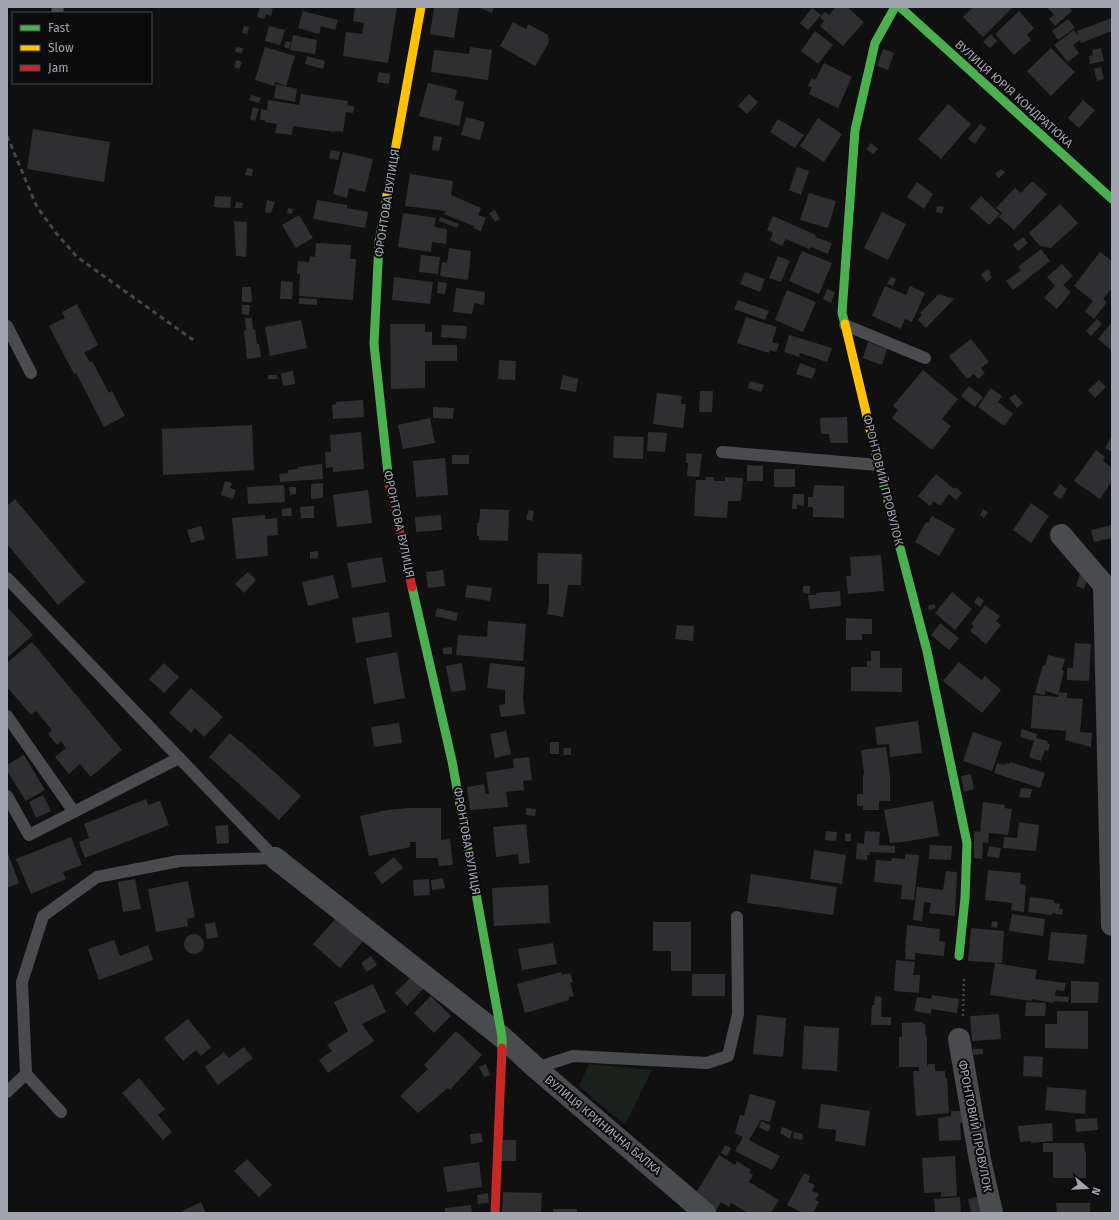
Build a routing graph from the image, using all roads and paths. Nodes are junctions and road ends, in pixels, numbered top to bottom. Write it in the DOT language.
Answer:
graph roads {
  1 [pos="421,7"];
  2 [pos="895,7"];
  3 [pos="900,7"];
  4 [pos="1112,199"];
  5 [pos="845,325"];
  6 [pos="7,326"];
  7 [pos="925,358"];
  8 [pos="31,373"];
  9 [pos="722,452"];
  10 [pos="878,465"];
  11 [pos="1061,534"];
  12 [pos="7,578"];
  13 [pos="7,716"];
  14 [pos="179,758"];
  15 [pos="7,796"];
  16 [pos="74,812"];
  17 [pos="275,858"];
  18 [pos="737,916"];
  19 [pos="1112,925"];
  20 [pos="959,956"];
  21 [pos="502,1037"];
  22 [pos="959,1039"];
  23 [pos="536,1068"];
  24 [pos="26,1074"];
  25 [pos="7,1092"];
  26 [pos="61,1112"];
  27 [pos="495,1213"];
  28 [pos="705,1213"];
  29 [pos="992,1213"];
  1 -- 21 [label="street, ФРОНТОВА ВУЛИЦЯ"];
  2 -- 5 [label="street, ФРОНТОВИЙ ПРОВУЛОК"];
  3 -- 4 [label="street, ВУЛИЦЯ ЮРІЯ КОНДРАТЮКА"];
  5 -- 7 [label="lane"];
  5 -- 10 [label="street, ФРОНТОВИЙ ПРОВУЛОК"];
  6 -- 8 [label="lane"];
  9 -- 10 [label="lane"];
  10 -- 20 [label="street, ФРОНТОВИЙ ПРОВУЛОК"];
  11 -- 19 [label="street"];
  12 -- 14 [label="lane"];
  13 -- 16 [label="lane"];
  14 -- 16 [label="lane"];
  14 -- 17 [label="lane"];
  15 -- 16 [label="lane"];
  17 -- 21 [label="street"];
  17 -- 24 [label="lane"];
  18 -- 23 [label="lane"];
  20 -- 22 [label="path"];
  21 -- 23 [label="street, ВУЛИЦЯ КРИНИЧНА БАЛКА"];
  21 -- 27 [label="street, ФРОНТОВА ВУЛИЦЯ"];
  22 -- 29 [label="street, ФРОНТОВИЙ ПРОВУЛОК"];
  23 -- 28 [label="street, ВУЛИЦЯ КРИНИЧНА БАЛКА"];
  24 -- 25 [label="lane"];
  24 -- 26 [label="lane"];
}
